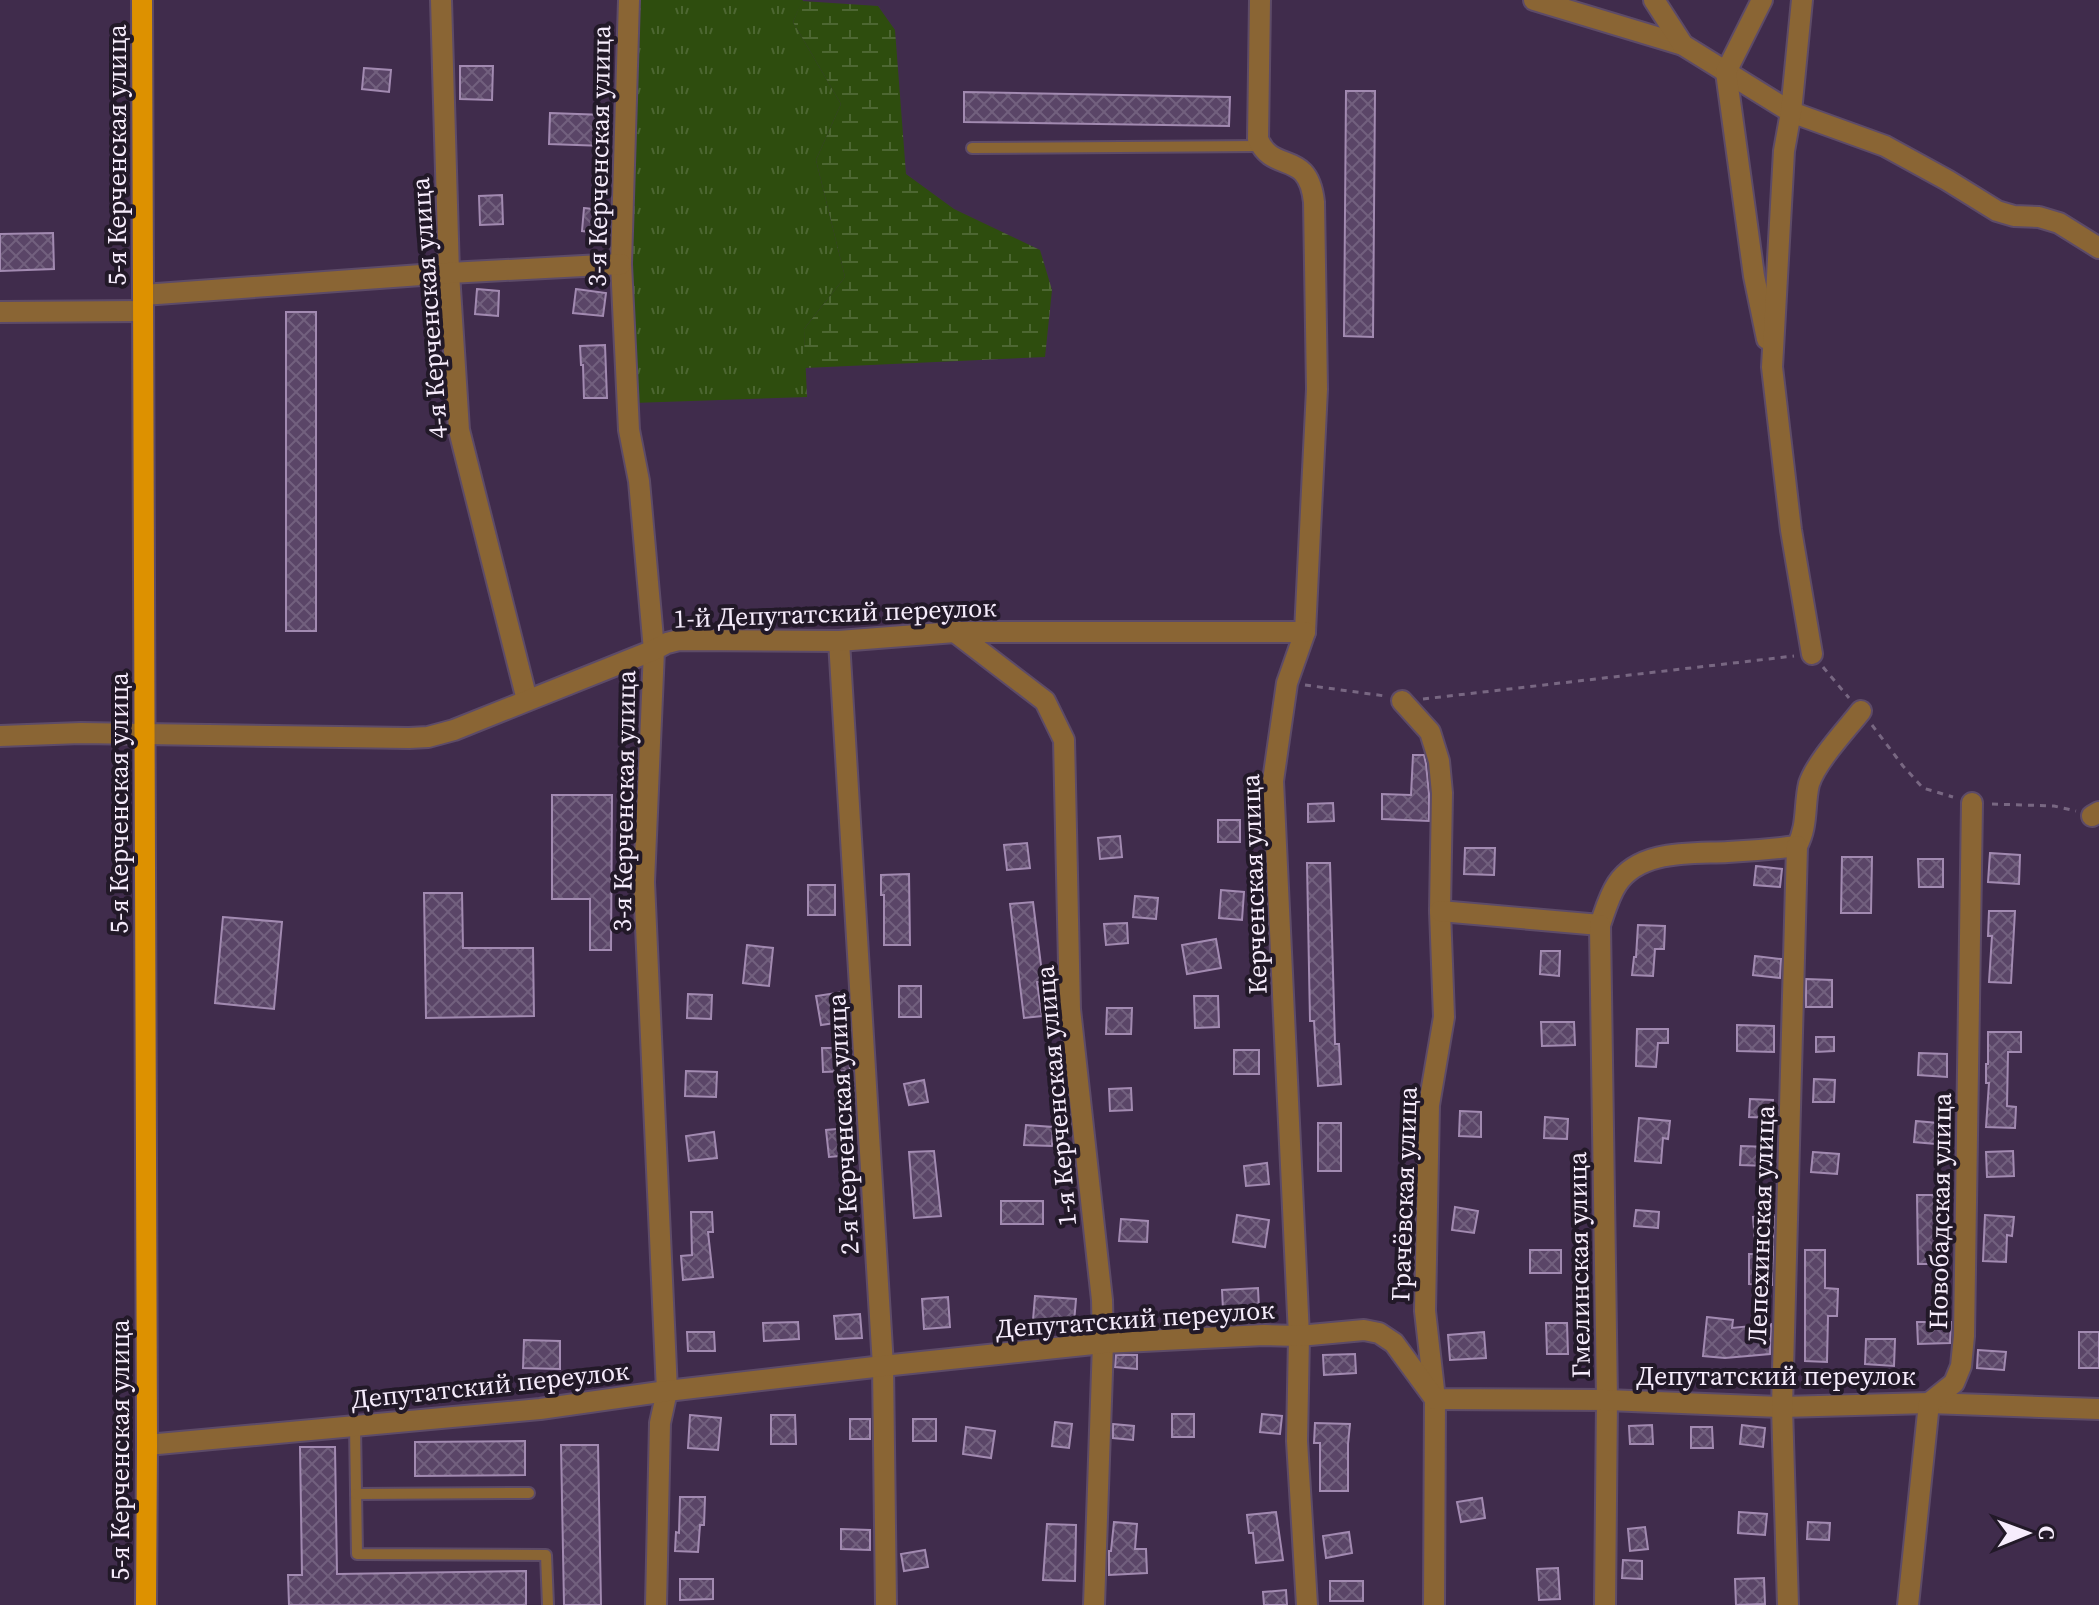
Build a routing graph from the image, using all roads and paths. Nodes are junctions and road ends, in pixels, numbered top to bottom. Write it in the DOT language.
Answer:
graph roads {
  1 [pos="142,0"];
  2 [pos="441,0"];
  3 [pos="629,0"];
  4 [pos="1260,0"];
  5 [pos="1534,0"];
  6 [pos="1654,0"];
  7 [pos="1762,0"];
  8 [pos="1802,0"];
  9 [pos="1683,45"];
  10 [pos="1726,72"];
  11 [pos="1791,112"];
  12 [pos="1261,146"];
  13 [pos="972,148"];
  14 [pos="2099,248"];
  15 [pos="621,264"];
  16 [pos="449,273"];
  17 [pos="143,303"];
  18 [pos="0,312"];
  19 [pos="1772,367"];
  20 [pos="955,632"];
  21 [pos="1305,632"];
  22 [pos="839,641"];
  23 [pos="654,650"];
  24 [pos="1812,654"];
  25 [pos="1287,683"];
  26 [pos="527,700"];
  27 [pos="1402,701"];
  28 [pos="1861,711"];
  29 [pos="144,734"];
  30 [pos="0,736"];
  31 [pos="1972,803"];
  32 [pos="2096,814"];
  33 [pos="1797,846"];
  34 [pos="1440,911"];
  35 [pos="1600,925"];
  36 [pos="1299,1336"];
  37 [pos="1103,1343"];
  38 [pos="883,1366"];
  39 [pos="667,1391"];
  40 [pos="1435,1399"];
  41 [pos="1607,1400"];
  42 [pos="1929,1403"];
  43 [pos="1782,1407"];
  44 [pos="2099,1409"];
  45 [pos="355,1426"];
  46 [pos="147,1445"];
  47 [pos="529,1493"];
  48 [pos="356,1494"];
  49 [pos="146,1605"];
  50 [pos="548,1605"];
  51 [pos="656,1605"];
  52 [pos="886,1605"];
  53 [pos="1094,1605"];
  54 [pos="1307,1605"];
  55 [pos="1434,1605"];
  56 [pos="1605,1605"];
  57 [pos="1788,1605"];
  58 [pos="1908,1605"];
  1 -- 17 [label="main road, 5-я Керченская улица"];
  2 -- 16 [label="street, 4-я Керченская улица"];
  3 -- 15 [label="street, 3-я Керченская улица"];
  4 -- 12 [label="street"];
  5 -- 9 [label="street"];
  6 -- 9 [label="street"];
  7 -- 10 [label="street"];
  8 -- 11 [label="street"];
  9 -- 10 [label="street"];
  10 -- 11 [label="street"];
  10 -- 19 [label="street"];
  11 -- 14 [label="street"];
  11 -- 19 [label="street"];
  12 -- 13 [label="lane"];
  12 -- 21 [label="street, Керченская улица"];
  15 -- 16 [label="street"];
  15 -- 23 [label="street, 3-я Керченская улица"];
  16 -- 17 [label="street"];
  16 -- 26 [label="street, 4-я Керченская улица"];
  17 -- 18 [label="street"];
  17 -- 29 [label="main road, 5-я Керченская улица"];
  19 -- 24 [label="street"];
  20 -- 21 [label="street, 1-й Депутатский переулок"];
  20 -- 22 [label="street, 1-й Депутатский переулок"];
  20 -- 37 [label="street, 1-я Керченская улица"];
  21 -- 25 [label="street, Керченская улица"];
  22 -- 23 [label="street, 1-й Депутатский переулок"];
  22 -- 38 [label="street, 2-я Керченская улица"];
  23 -- 26 [label="street, 1-й Депутатский переулок"];
  23 -- 39 [label="street, 3-я Керченская улица"];
  24 -- 27 [label="path"];
  24 -- 28 [label="path"];
  25 -- 27 [label="path"];
  25 -- 36 [label="street, Керченская улица"];
  26 -- 29 [label="street, 1-й Депутатский переулок"];
  27 -- 34 [label="street, Грачёвская улица"];
  28 -- 31 [label="path"];
  28 -- 33 [label="street, Лепехинская улица"];
  29 -- 30 [label="street, 1-й Депутатский переулок"];
  29 -- 46 [label="main road, 5-я Керченская улица"];
  31 -- 32 [label="path"];
  31 -- 42 [label="street, Новобадская улица"];
  33 -- 35 [label="street"];
  33 -- 43 [label="street, Лепехинская улица"];
  34 -- 35 [label="street"];
  34 -- 40 [label="street, Грачёвская улица"];
  35 -- 41 [label="street, Гмелинская улица"];
  36 -- 37 [label="street, Депутатский переулок"];
  36 -- 40 [label="street, Депутатский переулок"];
  36 -- 54 [label="street, Керченская улица"];
  37 -- 38 [label="street, Депутатский переулок"];
  37 -- 53 [label="street, 1-я Керченская улица"];
  38 -- 39 [label="street, Депутатский переулок"];
  38 -- 52 [label="street, 2-я Керченская улица"];
  39 -- 45 [label="street, Депутатский переулок"];
  39 -- 51 [label="street, 3-я Керченская улица"];
  40 -- 41 [label="street, Депутатский переулок"];
  40 -- 55 [label="street, Грачёвская улица"];
  41 -- 43 [label="street, Депутатский переулок"];
  41 -- 56 [label="street, Гмелинская улица"];
  42 -- 43 [label="street, Депутатский переулок"];
  42 -- 44 [label="street, Депутатский переулок"];
  42 -- 58 [label="street"];
  43 -- 57 [label="street, Лепехинская улица"];
  45 -- 46 [label="street, Депутатский переулок"];
  45 -- 48 [label="lane"];
  46 -- 49 [label="main road, 5-я Керченская улица"];
  47 -- 48 [label="lane"];
  48 -- 50 [label="lane"];
}
